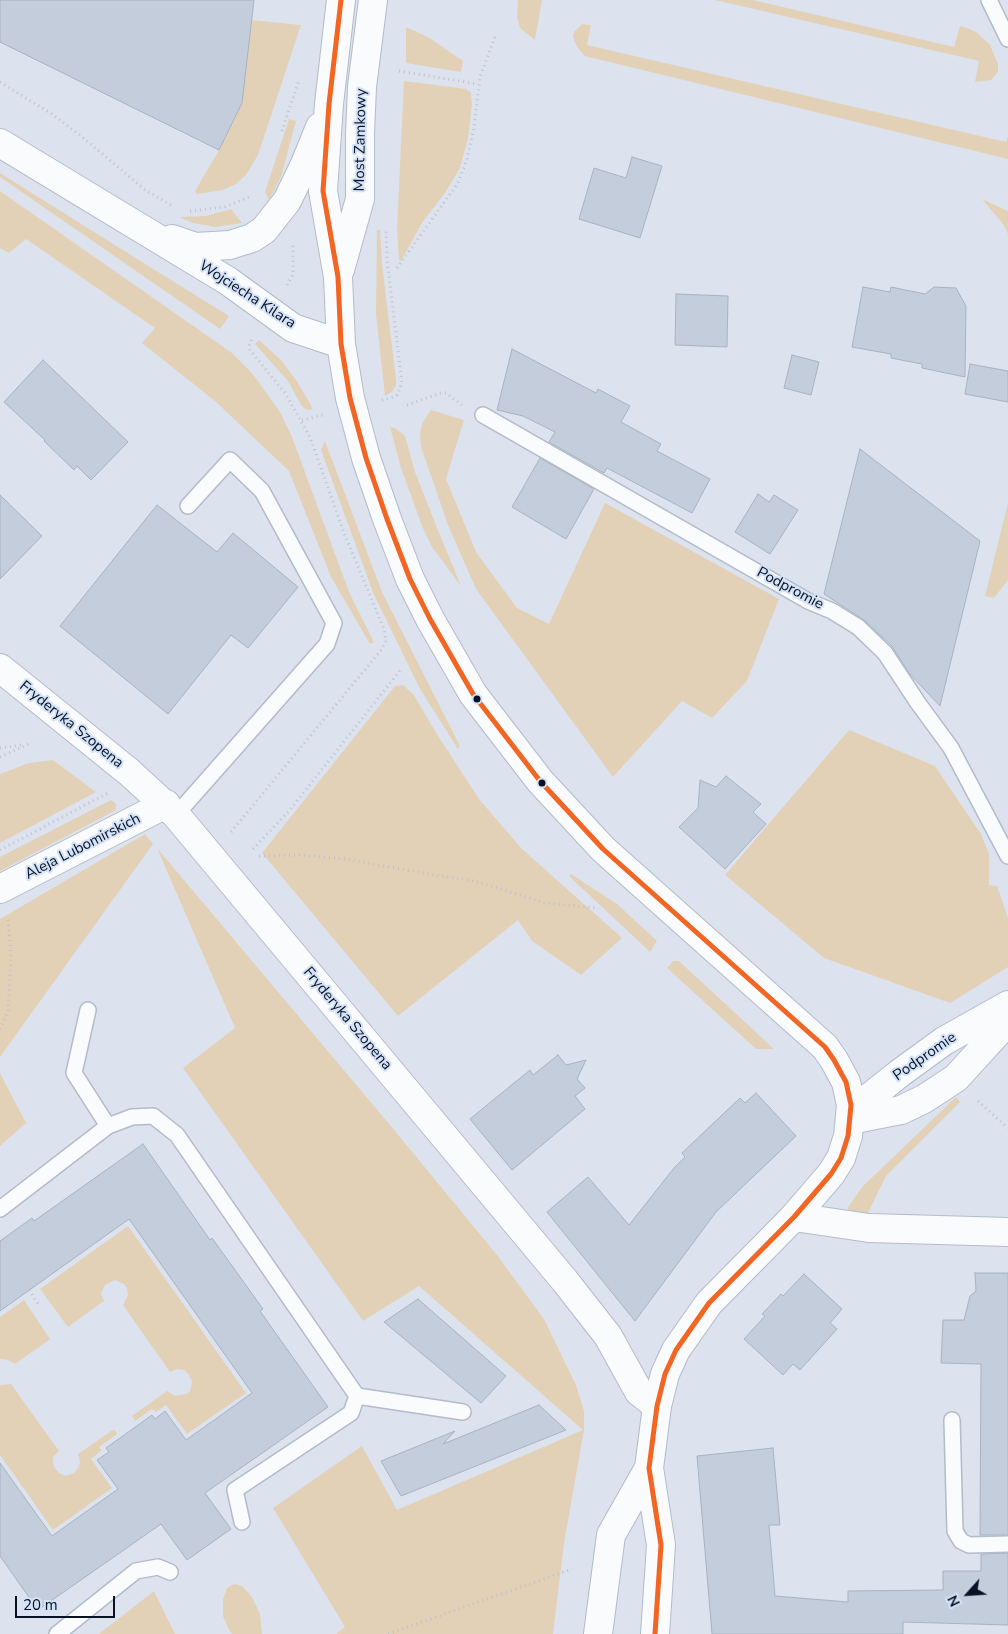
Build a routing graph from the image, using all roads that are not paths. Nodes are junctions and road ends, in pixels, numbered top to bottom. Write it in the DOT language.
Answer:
graph roads {
  1 [pos="373,0"];
  2 [pos="989,0"];
  3 [pos="340,12"];
  4 [pos="1008,39"];
  5 [pos="329,104"];
  6 [pos="0,143"];
  7 [pos="133,225"];
  8 [pos="338,277"];
  9 [pos="341,344"];
  10 [pos="483,415"];
  11 [pos="188,506"];
  12 [pos="0,668"];
  13 [pos="171,809"];
  14 [pos="1008,856"];
  15 [pos="3,888"];
  16 [pos="1008,1005"];
  17 [pos="88,1010"];
  18 [pos="1008,1021"];
  19 [pos="850,1120"];
  20 [pos="108,1126"];
  21 [pos="0,1209"];
  22 [pos="794,1217"];
  23 [pos="1008,1232"];
  24 [pos="357,1396"];
  25 [pos="657,1406"];
  26 [pos="462,1412"];
  27 [pos="952,1420"];
  28 [pos="648,1468"];
  29 [pos="242,1522"];
  30 [pos="1008,1544"];
  31 [pos="170,1572"];
  32 [pos="57,1634"];
  33 [pos="598,1634"];
  34 [pos="655,1634"];
  1 -- 8 [label="street, Most Zamkowy"];
  2 -- 4 [label="lane"];
  3 -- 5 [label="street, Most Zamkowy"];
  5 -- 7 [label="street, Wojciecha Kilara"];
  5 -- 8 [label="street, Most Zamkowy"];
  6 -- 7 [label="street, Wojciecha Kilara"];
  7 -- 9 [label="street, Wojciecha Kilara"];
  8 -- 9 [label="street, Most Zamkowy"];
  9 -- 19 [label="street"];
  10 -- 14 [label="lane, Podpromie"];
  11 -- 13 [label="lane"];
  12 -- 13 [label="street, Fryderyka Szopena"];
  13 -- 15 [label="street, Aleja Lubomirskich"];
  13 -- 25 [label="street, Fryderyka Szopena"];
  16 -- 19 [label="street, Podpromie"];
  17 -- 20 [label="lane"];
  18 -- 19 [label="street, Podpromie"];
  19 -- 22 [label="street"];
  20 -- 21 [label="lane"];
  20 -- 24 [label="lane"];
  22 -- 23 [label="street"];
  22 -- 25 [label="street"];
  24 -- 26 [label="lane"];
  24 -- 29 [label="lane"];
  25 -- 28 [label="street"];
  27 -- 30 [label="lane"];
  28 -- 33 [label="street"];
  28 -- 34 [label="street"];
  31 -- 32 [label="lane"];
}
